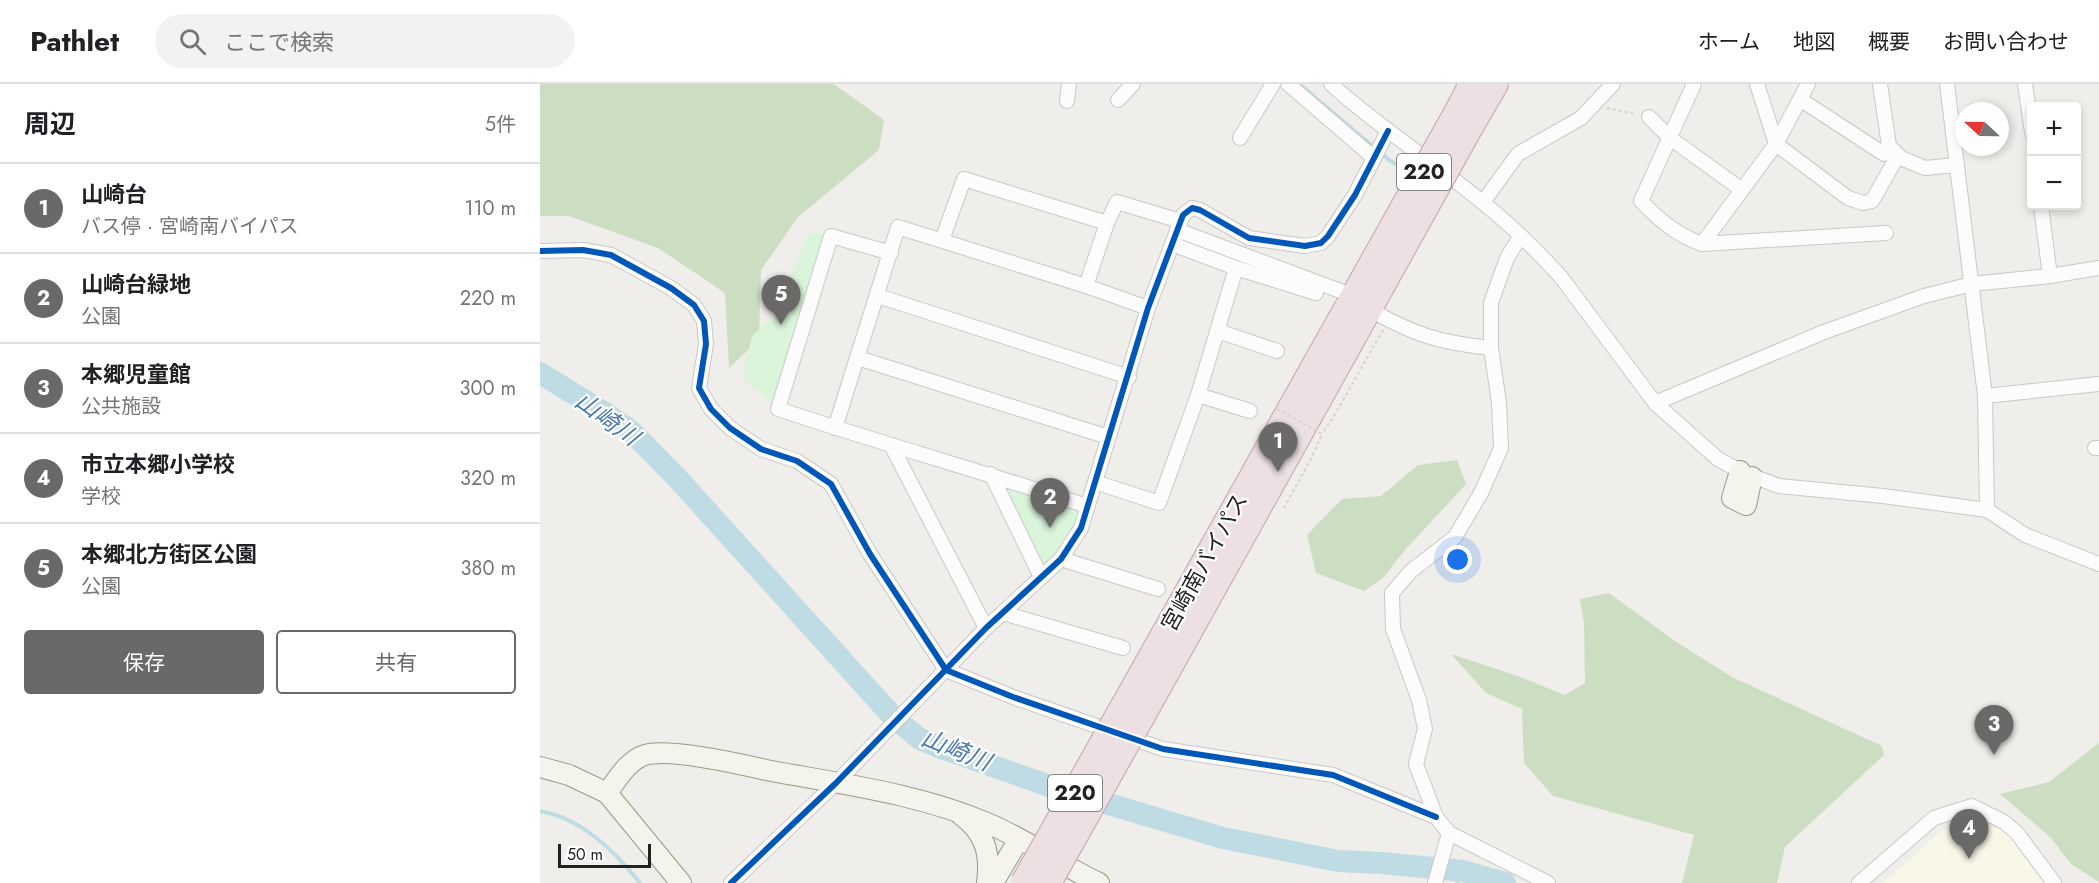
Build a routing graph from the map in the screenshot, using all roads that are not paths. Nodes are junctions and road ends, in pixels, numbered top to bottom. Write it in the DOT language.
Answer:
graph roads {
  1 [pos="1069,84"];
  2 [pos="1133,84"];
  3 [pos="1273,84"];
  4 [pos="1288,84"];
  5 [pos="1331,84"];
  6 [pos="1613,84"];
  7 [pos="1694,84"];
  8 [pos="1757,84"];
  9 [pos="1808,84"];
  10 [pos="1881,84"];
  11 [pos="1947,84"];
  12 [pos="2025,84"];
  13 [pos="1489,86"];
  14 [pos="1118,100"];
  15 [pos="1801,100"];
  16 [pos="1067,101"];
  17 [pos="2027,102"];
  18 [pos="1591,108"];
  19 [pos="1607,108"];
  20 [pos="1649,117"];
  21 [pos="1388,131"];
  22 [pos="1240,138"];
  23 [pos="1670,138"];
  24 [pos="1776,144"];
  25 [pos="1374,158"];
  26 [pos="1956,165"];
  27 [pos="1742,190"];
  28 [pos="1483,202"];
  29 [pos="2042,210"];
  30 [pos="1107,224"];
  31 [pos="1178,225"];
  32 [pos="1886,233"];
  33 [pos="1520,237"];
  34 [pos="942,240"];
  35 [pos="1172,244"];
  36 [pos="1702,244"];
  37 [pos="540,251"];
  38 [pos="891,253"];
  39 [pos="1236,268"];
  40 [pos="2099,268"];
  41 [pos="2050,276"];
  42 [pos="1972,284"];
  43 [pos="1086,286"];
  44 [pos="1316,293"];
  45 [pos="878,296"];
  46 [pos="1148,308"];
  47 [pos="1371,308"];
  48 [pos="1218,331"];
  49 [pos="1491,348"];
  50 [pos="1277,351"];
  51 [pos="858,358"];
  52 [pos="1129,377"];
  53 [pos="2099,384"];
  54 [pos="1198,395"];
  55 [pos="1985,396"];
  56 [pos="1655,403"];
  57 [pos="1250,411"];
  58 [pos="835,428"];
  59 [pos="1108,438"];
  60 [pos="891,445"];
  61 [pos="991,474"];
  62 [pos="1095,482"];
  63 [pos="1086,506"];
  64 [pos="1987,510"];
  65 [pos="1061,560"];
  66 [pos="2099,564"];
  67 [pos="1041,578"];
  68 [pos="1158,589"];
  69 [pos="1003,613"];
  70 [pos="986,628"];
  71 [pos="1123,648"];
  72 [pos="946,670"];
  73 [pos="1134,709"];
  74 [pos="540,766"];
  75 [pos="836,783"];
  76 [pos="607,793"];
  77 [pos="954,810"];
  78 [pos="1436,817"];
  79 [pos="1449,833"];
  80 [pos="1019,839"];
  81 [pos="1076,878"];
  82 [pos="681,883"];
  83 [pos="731,883"];
  84 [pos="987,883"];
  85 [pos="993,883"];
  86 [pos="1024,883"];
  87 [pos="1048,883"];
  88 [pos="1099,883"];
  89 [pos="1435,883"];
  90 [pos="1548,883"];
  91 [pos="1859,883"];
  92 [pos="2054,883"];
  1 -- 16 [label="street"];
  2 -- 14 [label="street"];
  3 -- 22 [label="street"];
  4 -- 25 [label="street"];
  5 -- 21 [label="street"];
  6 -- 18 [label="street"];
  7 -- 23 [label="street"];
  8 -- 24 [label="street"];
  9 -- 15 [label="street"];
  10 -- 26 [label="street"];
  11 -- 26 [label="street"];
  12 -- 17 [label="street"];
  13 -- 47 [label="highway, 宮崎南バイパス / 220, bridge"];
  15 -- 24 [label="street"];
  15 -- 24 [label="street"];
  18 -- 19 [label="street"];
  18 -- 28 [label="street"];
  20 -- 23 [label="street"];
  21 -- 25 [label="street"];
  21 -- 28 [label="street"];
  23 -- 27 [label="street"];
  23 -- 36 [label="street"];
  24 -- 27 [label="street"];
  25 -- 31 [label="street"];
  26 -- 42 [label="street"];
  27 -- 36 [label="street"];
  28 -- 33 [label="street"];
  29 -- 41 [label="street"];
  30 -- 31 [label="street"];
  30 -- 34 [label="street"];
  30 -- 43 [label="street"];
  31 -- 35 [label="street"];
  31 -- 47 [label="street"];
  32 -- 36 [label="street"];
  33 -- 49 [label="street"];
  33 -- 56 [label="street"];
  34 -- 38 [label="street"];
  34 -- 43 [label="street"];
  35 -- 39 [label="street"];
  35 -- 46 [label="street"];
  37 -- 72 [label="street"];
  38 -- 45 [label="street"];
  38 -- 58 [label="street"];
  39 -- 44 [label="street"];
  39 -- 48 [label="street"];
  40 -- 41 [label="street"];
  41 -- 42 [label="street"];
  42 -- 55 [label="street"];
  42 -- 56 [label="street"];
  43 -- 46 [label="street"];
  45 -- 51 [label="street"];
  45 -- 52 [label="street"];
  46 -- 52 [label="street"];
  47 -- 49 [label="street"];
  47 -- 73 [label="highway, 宮崎南バイパス / 220"];
  48 -- 50 [label="street"];
  48 -- 54 [label="street"];
  49 -- 78 [label="street"];
  51 -- 58 [label="street"];
  51 -- 59 [label="street"];
  52 -- 59 [label="street"];
  53 -- 55 [label="street"];
  54 -- 57 [label="street"];
  54 -- 62 [label="street"];
  55 -- 64 [label="street"];
  56 -- 64 [label="street"];
  58 -- 60 [label="street"];
  59 -- 62 [label="street"];
  60 -- 61 [label="street"];
  60 -- 70 [label="street"];
  61 -- 63 [label="street"];
  61 -- 67 [label="street"];
  62 -- 63 [label="street"];
  63 -- 65 [label="street"];
  64 -- 66 [label="street"];
  65 -- 67 [label="street"];
  65 -- 68 [label="street"];
  67 -- 69 [label="street"];
  69 -- 70 [label="street"];
  69 -- 71 [label="street"];
  70 -- 72 [label="street"];
  72 -- 75 [label="street"];
  72 -- 78 [label="street"];
  73 -- 86 [label="highway, 宮崎南バイパス / 220, bridge"];
  73 -- 87 [label="highway, 宮崎南バイパス / 220, bridge"];
  74 -- 76 [label="main road"];
  75 -- 76 [label="main road"];
  75 -- 77 [label="main road"];
  75 -- 83 [label="street"];
  76 -- 82 [label="main road"];
  77 -- 80 [label="main road"];
  77 -- 84 [label="main road"];
  78 -- 79 [label="street"];
  79 -- 89 [label="street"];
  79 -- 90 [label="street"];
  80 -- 81 [label="main road"];
  80 -- 85 [label="main road"];
  81 -- 88 [label="main road"];
  91 -- 92 [label="street"];
}
